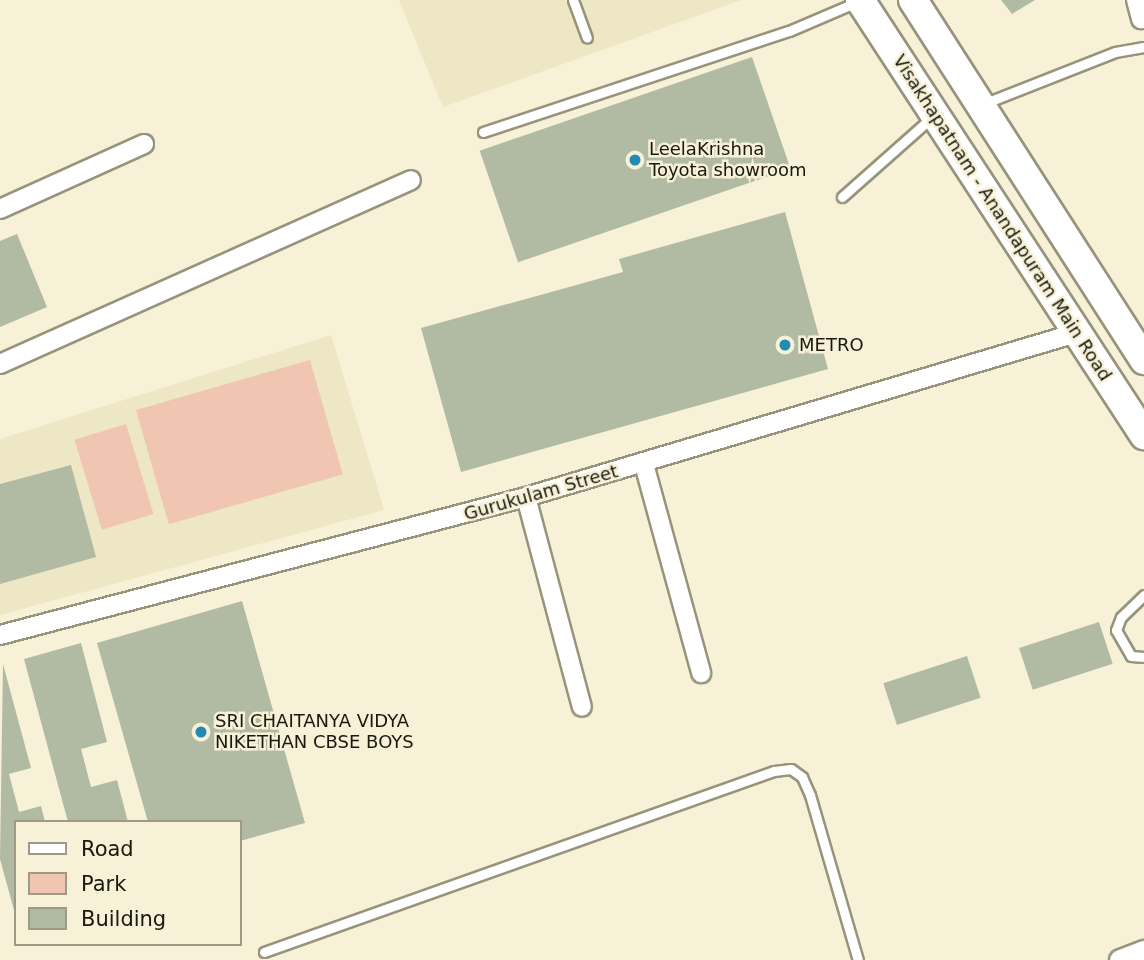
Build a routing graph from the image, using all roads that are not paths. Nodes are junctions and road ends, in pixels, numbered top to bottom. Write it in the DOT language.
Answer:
graph roads {
  1 [pos="573,0"];
  2 [pos="860,0"];
  3 [pos="913,0"];
  4 [pos="1136,0"];
  5 [pos="1141,19"];
  6 [pos="587,38"];
  7 [pos="1144,47"];
  8 [pos="981,105"];
  9 [pos="935,114"];
  10 [pos="483,132"];
  11 [pos="144,144"];
  12 [pos="411,180"];
  13 [pos="842,197"];
  14 [pos="0,209"];
  15 [pos="1076,333"];
  16 [pos="1144,360"];
  17 [pos="0,363"];
  18 [pos="1144,435"];
  19 [pos="645,464"];
  20 [pos="526,497"];
  21 [pos="1144,595"];
  22 [pos="0,635"];
  23 [pos="1144,657"];
  24 [pos="701,673"];
  25 [pos="582,706"];
  26 [pos="1144,951"];
  27 [pos="264,952"];
  28 [pos="858,960"];
  29 [pos="1120,960"];
  1 -- 6 [label="lane"];
  2 -- 9 [label="main road, Visakhapatnam - Anandapuram Main Road"];
  2 -- 10 [label="lane"];
  3 -- 8 [label="main road"];
  4 -- 5 [label="street"];
  7 -- 8 [label="lane"];
  8 -- 16 [label="main road"];
  9 -- 13 [label="lane"];
  9 -- 15 [label="main road, Visakhapatnam - Anandapuram Main Road"];
  11 -- 14 [label="street"];
  12 -- 17 [label="street"];
  15 -- 18 [label="main road, Visakhapatnam - Anandapuram Main Road"];
  15 -- 19 [label="street, Gurukulam Street"];
  19 -- 20 [label="street, Gurukulam Street"];
  19 -- 24 [label="street"];
  20 -- 22 [label="street, Gurukulam Street"];
  20 -- 25 [label="street"];
  21 -- 23 [label="lane"];
  26 -- 29 [label="street"];
  27 -- 28 [label="lane"];
}
